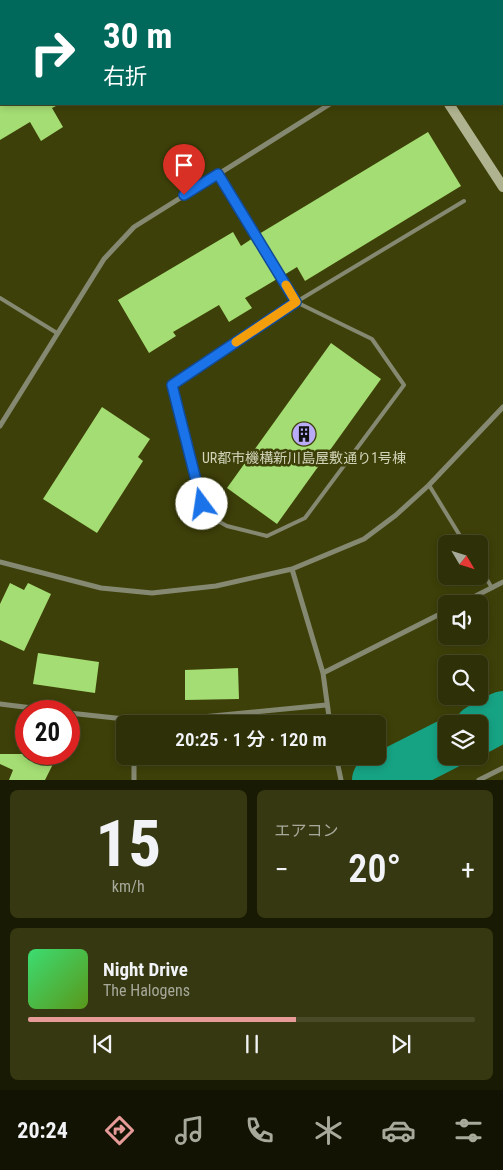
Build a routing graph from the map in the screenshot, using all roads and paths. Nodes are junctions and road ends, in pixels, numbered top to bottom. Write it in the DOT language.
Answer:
graph roads {
  1 [pos="328,105"];
  2 [pos="450,105"];
  3 [pos="218,174"];
  4 [pos="503,187"];
  5 [pos="464,201"];
  6 [pos="0,298"];
  7 [pos="296,302"];
  8 [pos="58,334"];
  9 [pos="503,407"];
  10 [pos="0,426"];
  11 [pos="429,485"];
  12 [pos="460,535"];
  13 [pos="0,562"];
  14 [pos="292,569"];
  15 [pos="488,581"];
  16 [pos="503,582"];
  17 [pos="492,588"];
  18 [pos="478,595"];
  19 [pos="438,615"];
  20 [pos="323,673"];
  21 [pos="326,705"];
  22 [pos="1,706"];
  23 [pos="15,707"];
  24 [pos="80,715"];
  25 [pos="231,715"];
  26 [pos="328,715"];
  27 [pos="116,720"];
  28 [pos="134,765"];
  29 [pos="503,768"];
  30 [pos="134,780"];
  31 [pos="479,780"];
  1 -- 3 [label="street"];
  2 -- 4 [label="street"];
  3 -- 7 [label="lane"];
  3 -- 8 [label="street"];
  5 -- 7 [label="lane"];
  6 -- 8 [label="lane"];
  7 -- 7 [label="lane"];
  8 -- 10 [label="street"];
  9 -- 11 [label="street"];
  11 -- 12 [label="lane"];
  11 -- 14 [label="street"];
  13 -- 14 [label="street"];
  14 -- 20 [label="street"];
  15 -- 17 [label="lane"];
  16 -- 17 [label="street"];
  17 -- 18 [label="street"];
  19 -- 20 [label="street"];
  20 -- 21 [label="street"];
  21 -- 25 [label="street"];
  21 -- 26 [label="street"];
  22 -- 23 [label="street"];
  24 -- 27 [label="street"];
  28 -- 30 [label="street"];
  29 -- 31 [label="street"];
}
